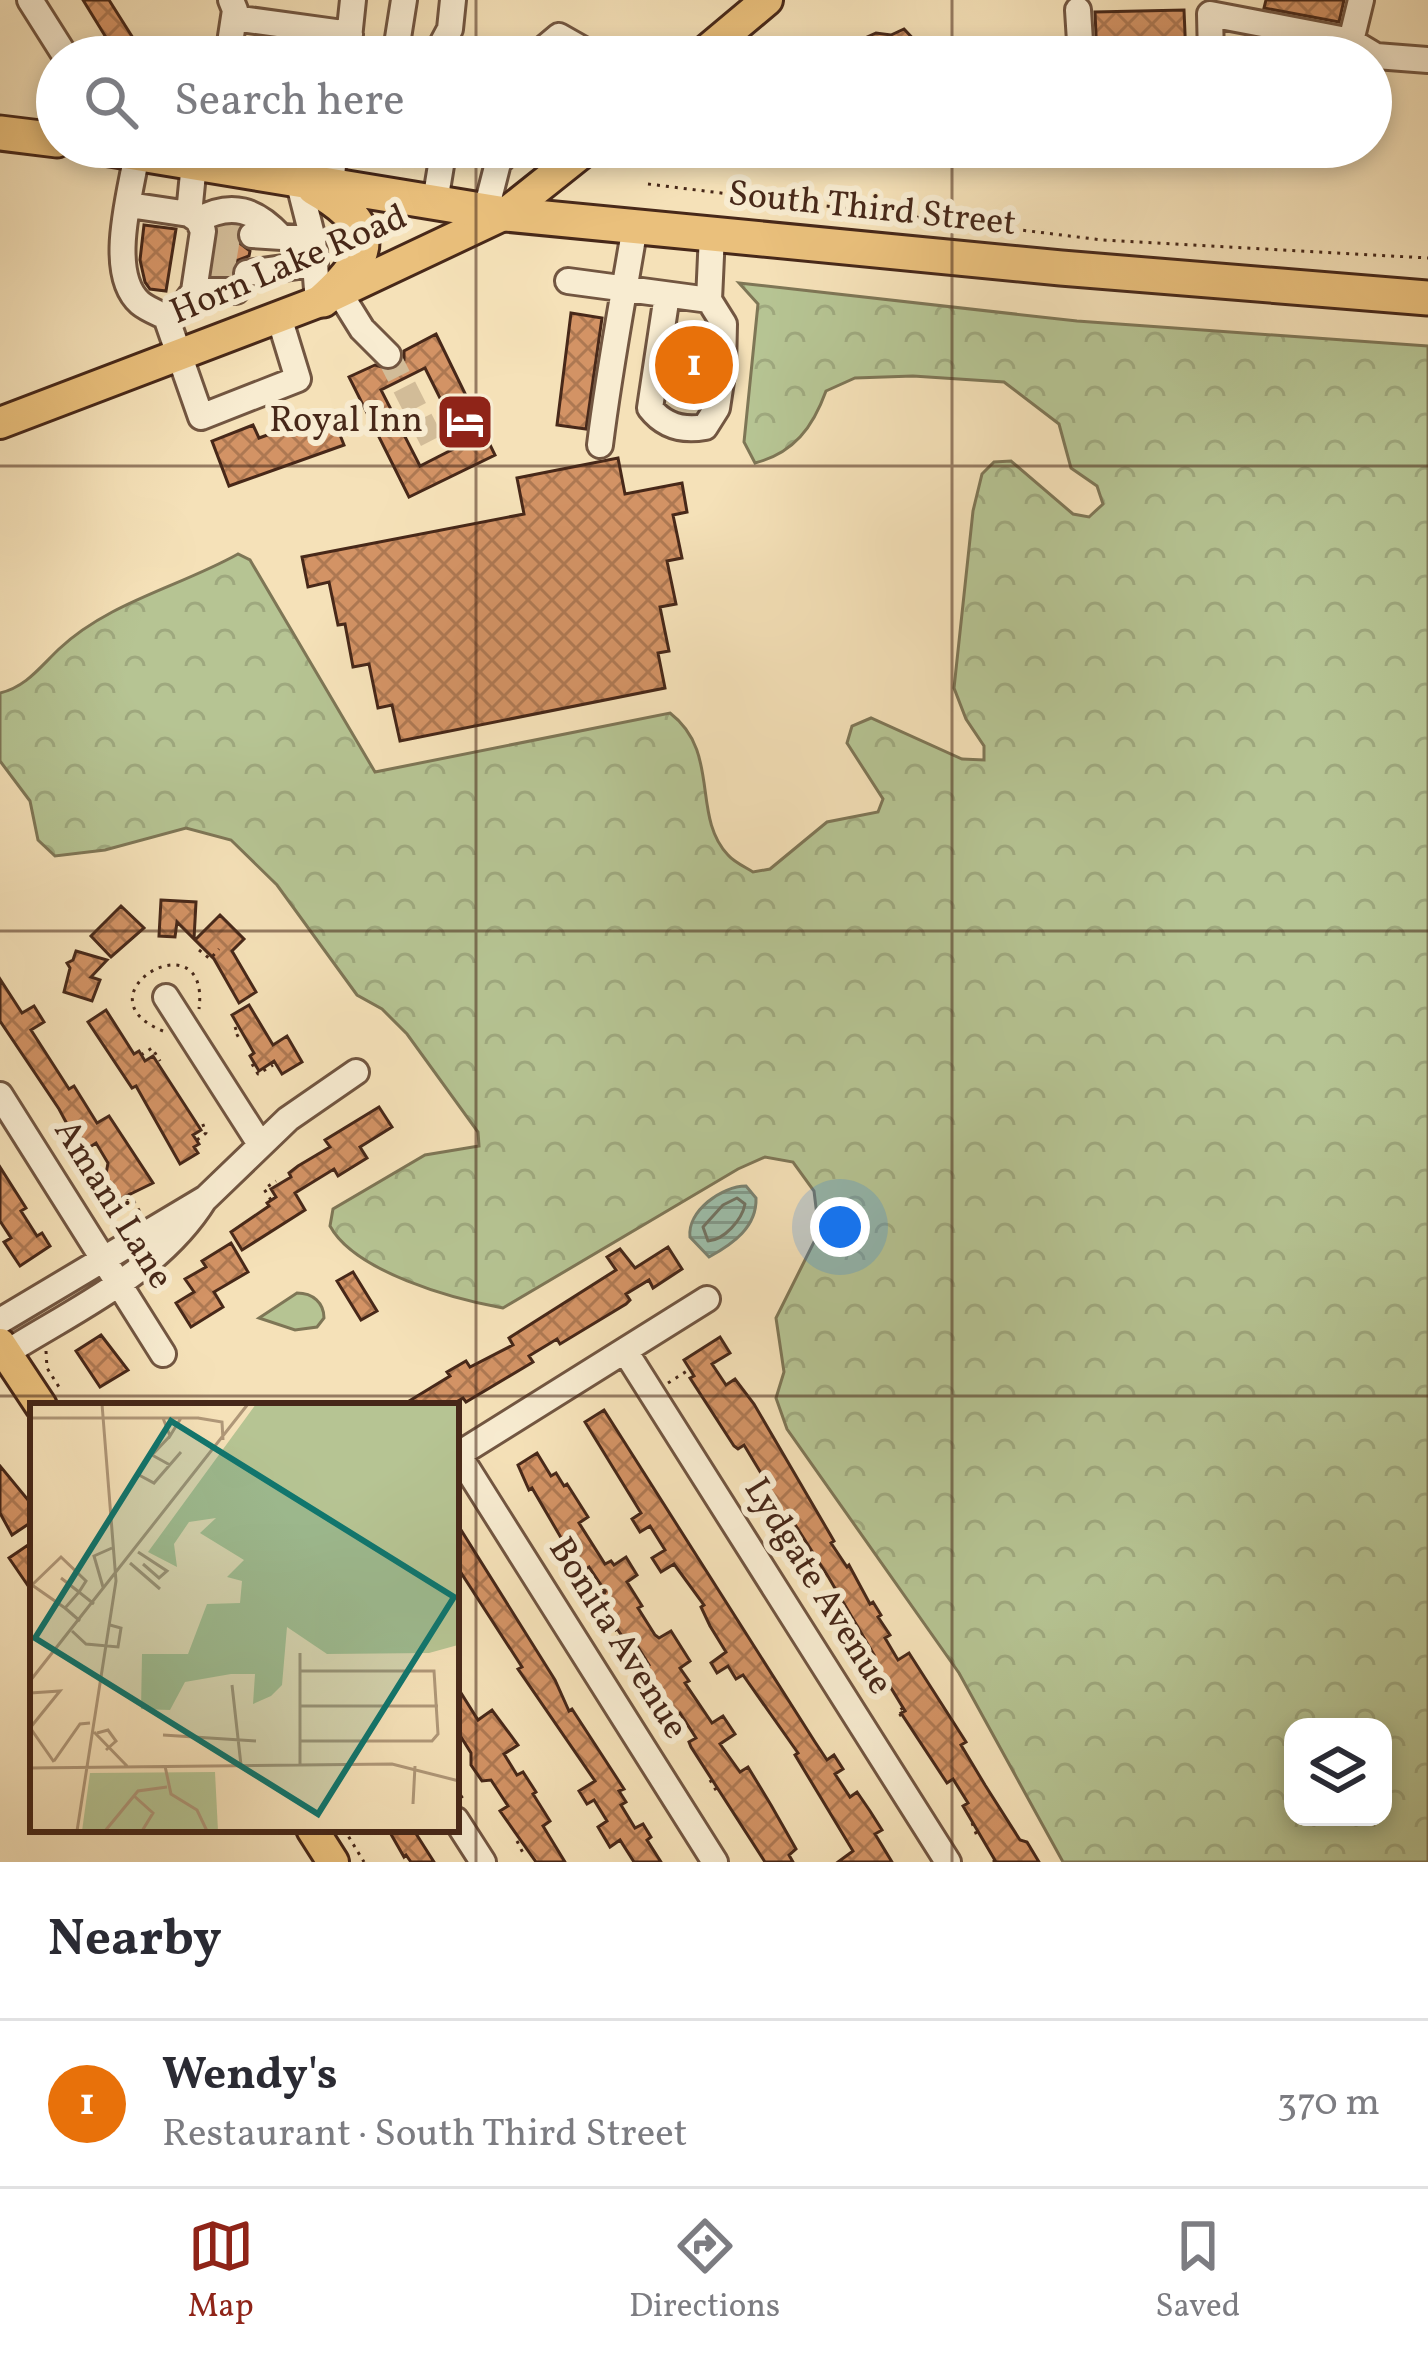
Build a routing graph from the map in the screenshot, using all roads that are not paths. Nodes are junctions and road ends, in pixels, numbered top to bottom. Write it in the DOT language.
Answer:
graph roads {
  1 [pos="30,0"];
  2 [pos="353,0"];
  3 [pos="404,0"];
  4 [pos="453,0"];
  5 [pos="767,0"];
  6 [pos="1360,0"];
  7 [pos="232,9"];
  8 [pos="1078,10"];
  9 [pos="53,36"];
  10 [pos="317,36"];
  11 [pos="349,36"];
  12 [pos="398,36"];
  13 [pos="446,36"];
  14 [pos="724,36"];
  15 [pos="1080,36"];
  16 [pos="1211,36"];
  17 [pos="1326,36"];
  18 [pos="1353,36"];
  19 [pos="1392,57"];
  20 [pos="1428,60"];
  21 [pos="0,133"];
  22 [pos="36,137"];
  23 [pos="135,168"];
  24 [pos="206,168"];
  25 [pos="247,168"];
  26 [pos="320,168"];
  27 [pos="441,168"];
  28 [pos="497,168"];
  29 [pos="559,168"];
  30 [pos="310,182"];
  31 [pos="435,202"];
  32 [pos="129,205"];
  33 [pos="495,212"];
  34 [pos="635,226"];
  35 [pos="712,234"];
  36 [pos="281,237"];
  37 [pos="202,247"];
  38 [pos="313,251"];
  39 [pos="250,268"];
  40 [pos="568,281"];
  41 [pos="626,288"];
  42 [pos="667,295"];
  43 [pos="327,298"];
  44 [pos="1428,298"];
  45 [pos="709,300"];
  46 [pos="166,317"];
  47 [pos="279,317"];
  48 [pos="388,355"];
  49 [pos="178,356"];
  50 [pos="0,422"];
  51 [pos="600,445"];
  52 [pos="166,997"];
  53 [pos="356,1072"];
  54 [pos="0,1095"];
  55 [pos="260,1144"];
  56 [pos="206,1198"];
  57 [pos="102,1258"];
  58 [pos="118,1282"];
  59 [pos="707,1299"];
  60 [pos="0,1321"];
  61 [pos="3,1349"];
  62 [pos="625,1351"];
  63 [pos="163,1354"];
  64 [pos="50,1396"];
  65 [pos="459,1454"];
  66 [pos="459,1458"];
  67 [pos="459,1825"];
  68 [pos="314,1832"];
  69 [pos="333,1862"];
  70 [pos="483,1862"];
  71 [pos="715,1862"];
  72 [pos="948,1862"];
  1 -- 9 [label="street"];
  2 -- 11 [label="street"];
  3 -- 12 [label="street"];
  4 -- 13 [label="street"];
  5 -- 14 [label="main road"];
  6 -- 18 [label="street"];
  7 -- 10 [label="street"];
  8 -- 15 [label="street"];
  16 -- 17 [label="street"];
  19 -- 20 [label="street"];
  21 -- 22 [label="highway"];
  23 -- 32 [label="street"];
  24 -- 37 [label="street"];
  25 -- 30 [label="highway, South Third Street"];
  26 -- 30 [label="street"];
  27 -- 31 [label="street"];
  28 -- 33 [label="street"];
  29 -- 33 [label="main road, Horn Lake Road"];
  30 -- 31 [label="highway, South Third Street"];
  30 -- 38 [label="street"];
  30 -- 43 [label="highway"];
  31 -- 33 [label="highway, South Third Street"];
  32 -- 37 [label="street"];
  32 -- 46 [label="street"];
  33 -- 34 [label="highway, South Third Street"];
  33 -- 43 [label="main road, Horn Lake Road"];
  34 -- 35 [label="highway, South Third Street"];
  34 -- 41 [label="street"];
  35 -- 44 [label="highway, South Third Street"];
  35 -- 45 [label="street"];
  36 -- 37 [label="street"];
  36 -- 38 [label="street"];
  36 -- 39 [label="street"];
  37 -- 39 [label="street"];
  37 -- 46 [label="street"];
  38 -- 39 [label="street"];
  38 -- 43 [label="street"];
  40 -- 41 [label="street"];
  41 -- 42 [label="street"];
  41 -- 51 [label="street"];
  42 -- 45 [label="street"];
  42 -- 45 [label="street"];
  43 -- 47 [label="main road, Horn Lake Road"];
  43 -- 48 [label="street"];
  46 -- 49 [label="street"];
  47 -- 49 [label="main road, Horn Lake Road"];
  47 -- 49 [label="street"];
  49 -- 50 [label="main road, Horn Lake Road"];
  52 -- 55 [label="street"];
  53 -- 55 [label="street"];
  54 -- 57 [label="street, Amani Lane"];
  55 -- 56 [label="street"];
  56 -- 57 [label="street"];
  56 -- 58 [label="street"];
  57 -- 58 [label="street, Amani Lane"];
  57 -- 60 [label="street"];
  58 -- 61 [label="street"];
  58 -- 63 [label="street, Amani Lane"];
  59 -- 62 [label="street"];
  61 -- 64 [label="main road"];
  62 -- 65 [label="street"];
  62 -- 72 [label="street, Lydgate Avenue"];
  66 -- 71 [label="street, Bonita Avenue"];
  67 -- 70 [label="street"];
  68 -- 69 [label="main road"];
}
